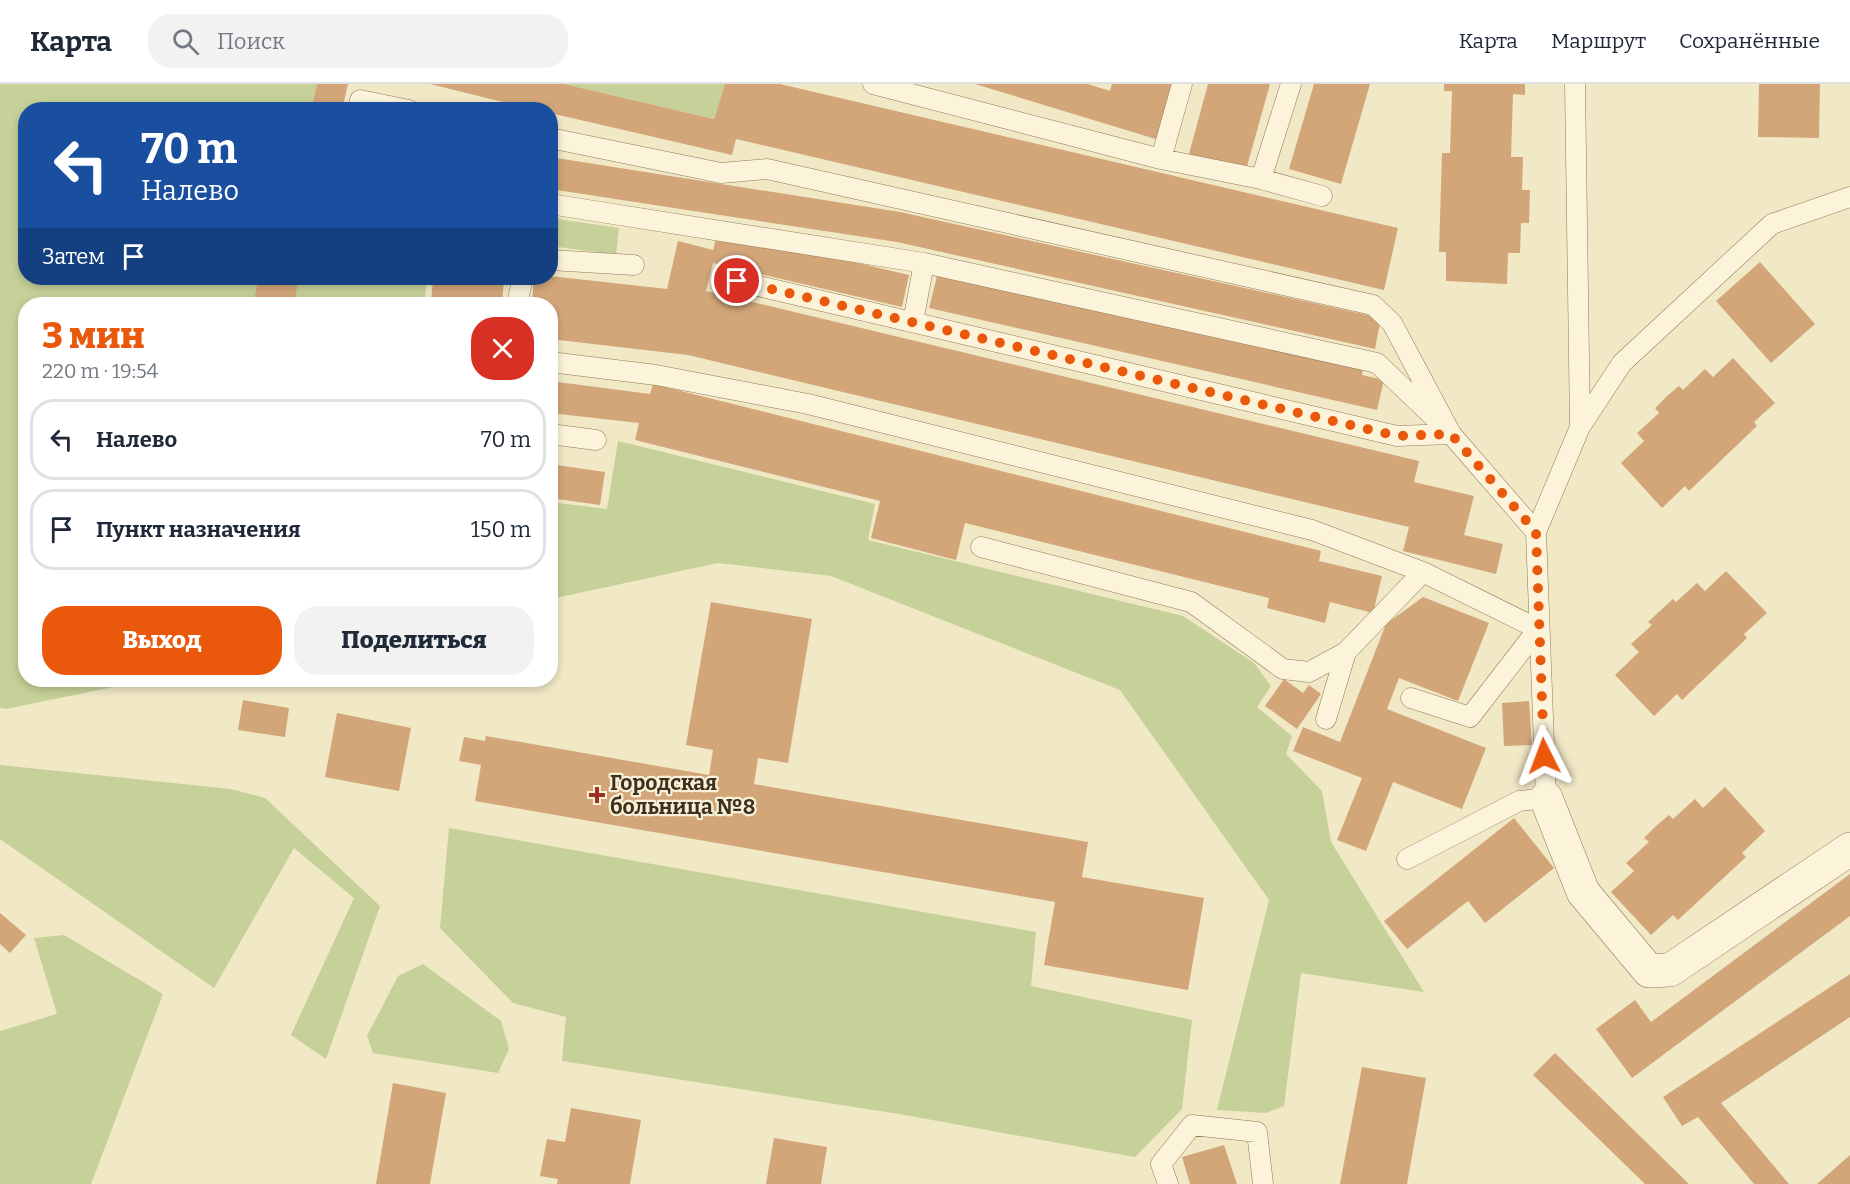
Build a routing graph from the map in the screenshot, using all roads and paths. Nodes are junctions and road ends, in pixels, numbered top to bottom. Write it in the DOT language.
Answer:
graph roads {
  1 [pos="873,84"];
  2 [pos="1182,84"];
  3 [pos="1291,84"];
  4 [pos="1575,84"];
  5 [pos="360,100"];
  6 [pos="370,102"];
  7 [pos="558,140"];
  8 [pos="1161,159"];
  9 [pos="1261,179"];
  10 [pos="1322,196"];
  11 [pos="1850,197"];
  12 [pos="558,205"];
  13 [pos="558,260"];
  14 [pos="924,263"];
  15 [pos="634,265"];
  16 [pos="737,281"];
  17 [pos="913,322"];
  18 [pos="558,363"];
  19 [pos="1580,427"];
  20 [pos="1451,434"];
  21 [pos="558,435"];
  22 [pos="596,440"];
  23 [pos="1536,532"];
  24 [pos="981,547"];
  25 [pos="1423,572"];
  26 [pos="1538,628"];
  27 [pos="1346,652"];
  28 [pos="1411,698"];
  29 [pos="1326,719"];
  30 [pos="1546,798"];
  31 [pos="1850,849"];
  32 [pos="1407,859"];
  33 [pos="1168,1184"];
  34 [pos="1263,1184"];
  1 -- 8 [label="lane"];
  2 -- 8 [label="lane"];
  3 -- 9 [label="lane"];
  4 -- 19 [label="lane"];
  5 -- 6 [label="lane"];
  7 -- 20 [label="lane"];
  8 -- 9 [label="lane"];
  9 -- 10 [label="lane"];
  11 -- 19 [label="lane"];
  12 -- 14 [label="lane"];
  13 -- 15 [label="lane"];
  14 -- 17 [label="lane"];
  14 -- 20 [label="lane"];
  16 -- 17 [label="lane"];
  17 -- 20 [label="lane"];
  18 -- 25 [label="lane"];
  19 -- 23 [label="lane"];
  20 -- 23 [label="lane"];
  21 -- 22 [label="lane"];
  23 -- 26 [label="lane"];
  24 -- 27 [label="lane"];
  25 -- 26 [label="lane"];
  25 -- 27 [label="lane"];
  26 -- 28 [label="lane"];
  26 -- 30 [label="lane"];
  27 -- 29 [label="lane"];
  30 -- 31 [label="street"];
  30 -- 32 [label="lane"];
  33 -- 34 [label="lane"];
}
